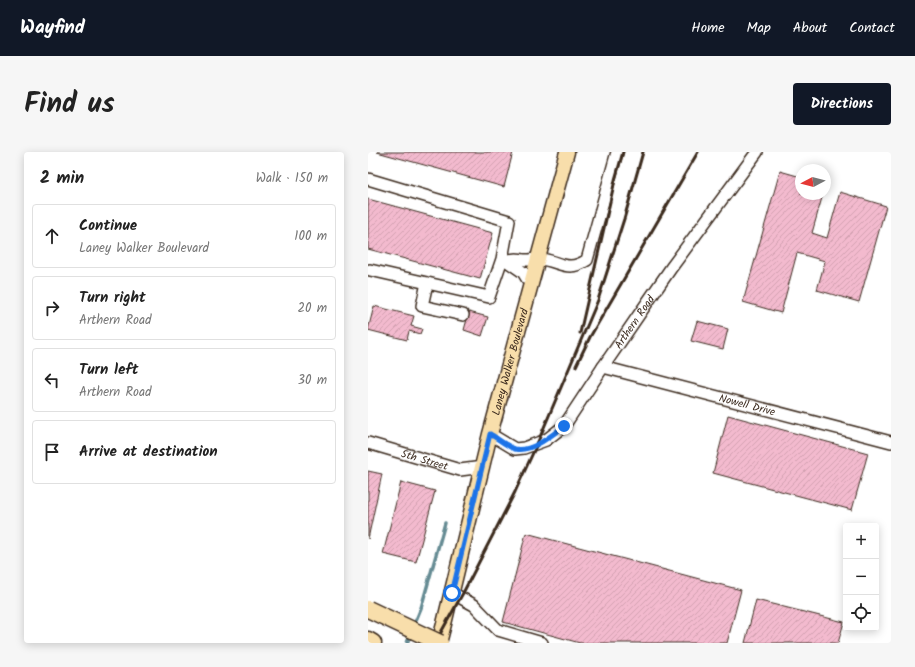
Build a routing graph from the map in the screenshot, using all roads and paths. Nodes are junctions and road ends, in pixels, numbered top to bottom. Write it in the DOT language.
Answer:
graph roads {
  1 [pos="568,152"];
  2 [pos="617,152"];
  3 [pos="757,152"];
  4 [pos="368,179"];
  5 [pos="538,258"];
  6 [pos="504,260"];
  7 [pos="369,272"];
  8 [pos="427,283"];
  9 [pos="531,285"];
  10 [pos="463,315"];
  11 [pos="603,366"];
  12 [pos="490,434"];
  13 [pos="891,442"];
  14 [pos="368,443"];
  15 [pos="483,467"];
  16 [pos="452,593"];
  17 [pos="368,608"];
  18 [pos="368,640"];
  19 [pos="373,643"];
  20 [pos="439,643"];
  21 [pos="542,643"];
  1 -- 5 [label="main road, Laney Walker Boulevard"];
  2 -- 5 [label="street"];
  3 -- 11 [label="street, Arthern Road"];
  4 -- 6 [label="street"];
  5 -- 6 [label="street"];
  5 -- 9 [label="main road, Laney Walker Boulevard"];
  6 -- 8 [label="street"];
  6 -- 9 [label="street"];
  7 -- 8 [label="street"];
  8 -- 10 [label="street"];
  9 -- 12 [label="main road, Laney Walker Boulevard"];
  11 -- 12 [label="street, Arthern Road"];
  11 -- 13 [label="street, Nowell Drive"];
  12 -- 15 [label="main road, Laney Walker Boulevard"];
  14 -- 15 [label="street, 5th Street"];
  15 -- 16 [label="main road, Laney Walker Boulevard"];
  16 -- 20 [label="main road, Laney Walker Boulevard"];
  16 -- 21 [label="street"];
  17 -- 20 [label="highway, bridge"];
  18 -- 19 [label="highway"];
}
